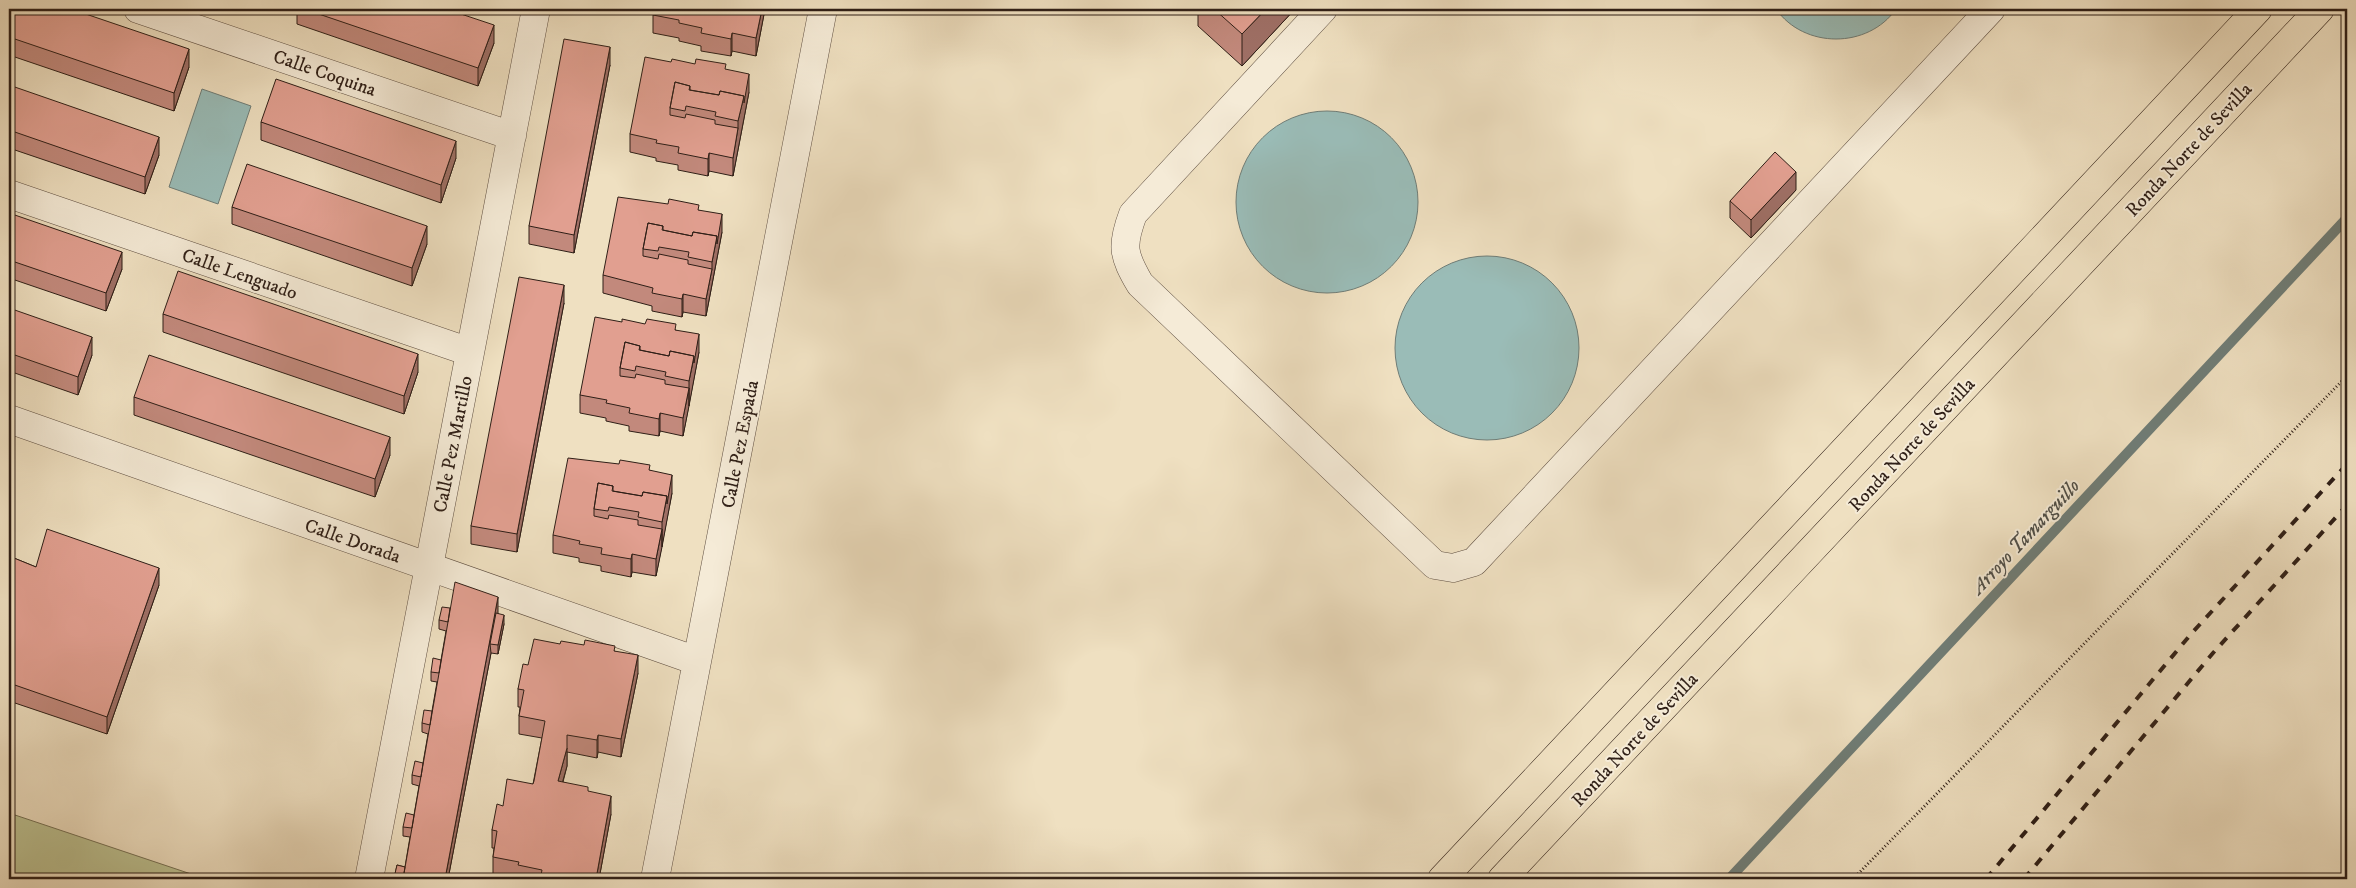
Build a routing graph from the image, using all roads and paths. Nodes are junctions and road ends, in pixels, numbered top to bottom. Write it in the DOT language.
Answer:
graph roads {
  1 [pos="138,9"];
  2 [pos="536,9"];
  3 [pos="823,9"];
  4 [pos="1323,9"];
  5 [pos="1991,9"];
  6 [pos="2242,9"];
  7 [pos="2258,9"];
  8 [pos="2320,9"];
  9 [pos="512,136"];
  10 [pos="2111,166"];
  11 [pos="9,194"];
  12 [pos="470,352"];
  13 [pos="2347,376"];
  14 [pos="9,419"];
  15 [pos="429,566"];
  16 [pos="697,661"];
  17 [pos="369,879"];
  18 [pos="655,879"];
  19 [pos="1442,879"];
  20 [pos="1502,879"];
  21 [pos="1853,879"];
  1 -- 9 [label="street, Calle Coquina"];
  2 -- 9 [label="street, Calle Pez Martillo"];
  3 -- 16 [label="street, Calle Pez Espada"];
  4 -- 5 [label="street"];
  6 -- 10 [label="highway"];
  7 -- 10 [label="highway"];
  8 -- 20 [label="highway, Ronda Norte de Sevilla"];
  9 -- 12 [label="street, Calle Pez Martillo"];
  10 -- 19 [label="highway"];
  11 -- 12 [label="street, Calle Lenguado"];
  12 -- 15 [label="street, Calle Pez Martillo"];
  13 -- 21 [label="path"];
  14 -- 15 [label="street, Calle Dorada"];
  15 -- 16 [label="street, Calle Dorada"];
  15 -- 17 [label="street, Calle Pez Martillo"];
  16 -- 18 [label="street, Calle Pez Espada"];
}
